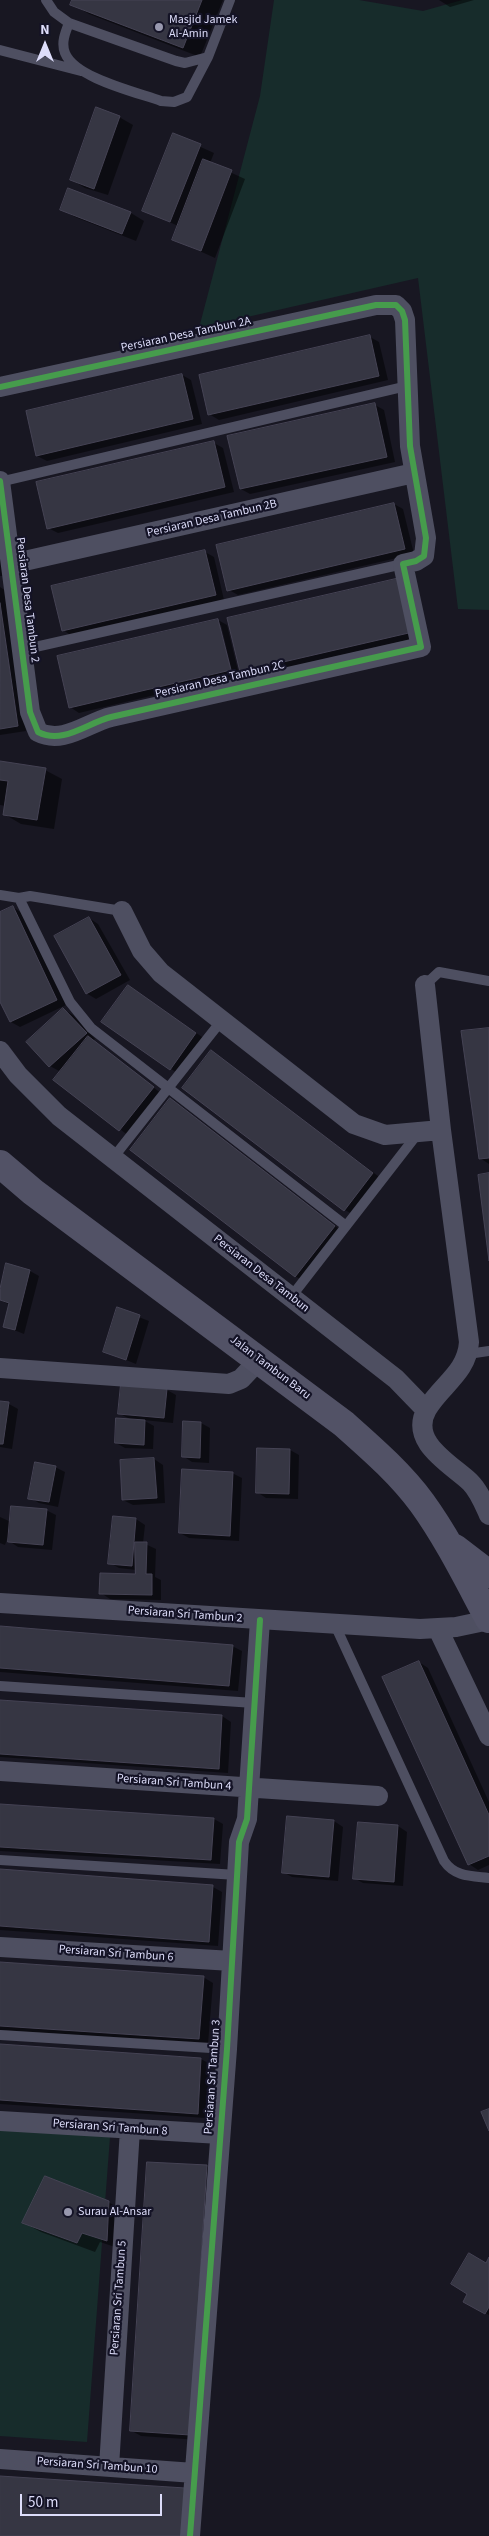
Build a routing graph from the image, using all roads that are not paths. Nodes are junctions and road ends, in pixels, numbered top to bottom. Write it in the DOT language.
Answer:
graph roads {
  1 [pos="46,0"];
  2 [pos="230,0"];
  3 [pos="68,23"];
  4 [pos="0,50"];
  5 [pos="208,57"];
  6 [pos="80,71"];
  7 [pos="407,386"];
  8 [pos="0,387"];
  9 [pos="414,473"];
  10 [pos="0,482"];
  11 [pos="11,564"];
  12 [pos="404,564"];
  13 [pos="22,650"];
  14 [pos="32,723"];
  15 [pos="0,895"];
  16 [pos="19,898"];
  17 [pos="122,912"];
  18 [pos="489,981"];
  19 [pos="425,985"];
  20 [pos="222,1020"];
  21 [pos="0,1050"];
  22 [pos="168,1088"];
  23 [pos="441,1130"];
  24 [pos="419,1132"];
  25 [pos="113,1158"];
  26 [pos="0,1164"];
  27 [pos="346,1226"];
  28 [pos="291,1297"];
  29 [pos="489,1351"];
  30 [pos="468,1354"];
  31 [pos="259,1360"];
  32 [pos="0,1368"];
  33 [pos="426,1410"];
  34 [pos="489,1515"];
  35 [pos="446,1540"];
  36 [pos="489,1574"];
  37 [pos="0,1603"];
  38 [pos="489,1619"];
  39 [pos="260,1620"];
  40 [pos="335,1625"];
  41 [pos="438,1629"];
  42 [pos="0,1686"];
  43 [pos="254,1703"];
  44 [pos="489,1736"];
  45 [pos="0,1771"];
  46 [pos="250,1789"];
  47 [pos="378,1796"];
  48 [pos="0,1860"];
  49 [pos="237,1875"];
  50 [pos="489,1878"];
  51 [pos="0,1947"];
  52 [pos="232,1961"];
  53 [pos="0,2035"];
  54 [pos="226,2049"];
  55 [pos="0,2121"];
  56 [pos="130,2129"];
  57 [pos="220,2134"];
  58 [pos="0,2460"];
  59 [pos="109,2467"];
  60 [pos="194,2474"];
  61 [pos="190,2536"];
  1 -- 3 [label="lane"];
  2 -- 5 [label="lane"];
  3 -- 5 [label="lane"];
  3 -- 6 [label="lane"];
  4 -- 6 [label="lane"];
  5 -- 6 [label="lane"];
  7 -- 8 [label="street, Persiaran Desa Tambun 2A"];
  7 -- 9 [label="street"];
  7 -- 10 [label="lane"];
  9 -- 11 [label="street, Persiaran Desa Tambun 2B"];
  9 -- 12 [label="street"];
  10 -- 11 [label="street, Persiaran Desa Tambun 2"];
  11 -- 13 [label="street, Persiaran Desa Tambun 2"];
  12 -- 13 [label="lane"];
  12 -- 14 [label="street, Persiaran Desa Tambun 2C"];
  13 -- 14 [label="street, Persiaran Desa Tambun 2"];
  15 -- 16 [label="lane"];
  16 -- 17 [label="lane"];
  16 -- 22 [label="lane"];
  17 -- 20 [label="street"];
  18 -- 19 [label="lane"];
  19 -- 23 [label="street"];
  20 -- 22 [label="lane"];
  20 -- 24 [label="street"];
  21 -- 25 [label="street, Persiaran Desa Tambun"];
  22 -- 25 [label="lane"];
  22 -- 27 [label="lane"];
  23 -- 24 [label="street"];
  23 -- 30 [label="street"];
  24 -- 27 [label="lane"];
  25 -- 28 [label="street, Persiaran Desa Tambun"];
  26 -- 31 [label="main road, Jalan Tambun Baru"];
  27 -- 28 [label="lane"];
  28 -- 33 [label="street, Persiaran Desa Tambun"];
  29 -- 30 [label="lane"];
  30 -- 33 [label="street"];
  31 -- 32 [label="street"];
  31 -- 35 [label="main road, Jalan Tambun Baru"];
  33 -- 34 [label="street"];
  35 -- 36 [label="main road"];
  35 -- 38 [label="main road, Jalan Tambun Baru"];
  37 -- 39 [label="street, Persiaran Sri Tambun 2"];
  38 -- 41 [label="street, Persiaran Sri Tambun 2"];
  39 -- 40 [label="street, Persiaran Sri Tambun 2"];
  39 -- 43 [label="street, Persiaran Sri Tambun 3"];
  40 -- 41 [label="street, Persiaran Sri Tambun 2"];
  40 -- 50 [label="lane"];
  41 -- 44 [label="street"];
  42 -- 43 [label="lane"];
  43 -- 46 [label="street, Persiaran Sri Tambun 3"];
  45 -- 46 [label="street, Persiaran Sri Tambun 4"];
  46 -- 47 [label="street, Persiaran Sri Tambun 4"];
  46 -- 49 [label="street, Persiaran Sri Tambun 3"];
  48 -- 49 [label="lane"];
  49 -- 52 [label="street, Persiaran Sri Tambun 3"];
  51 -- 52 [label="street, Persiaran Sri Tambun 6"];
  52 -- 54 [label="street, Persiaran Sri Tambun 3"];
  53 -- 54 [label="lane"];
  54 -- 57 [label="street, Persiaran Sri Tambun 3"];
  55 -- 56 [label="street, Persiaran Sri Tambun 8"];
  56 -- 57 [label="street, Persiaran Sri Tambun 8"];
  56 -- 59 [label="street, Persiaran Sri Tambun 5"];
  57 -- 60 [label="street, Persiaran Sri Tambun 3"];
  58 -- 59 [label="street, Persiaran Sri Tambun 10"];
  59 -- 60 [label="street, Persiaran Sri Tambun 10"];
  60 -- 61 [label="street, Persiaran Sri Tambun 3"];
}
